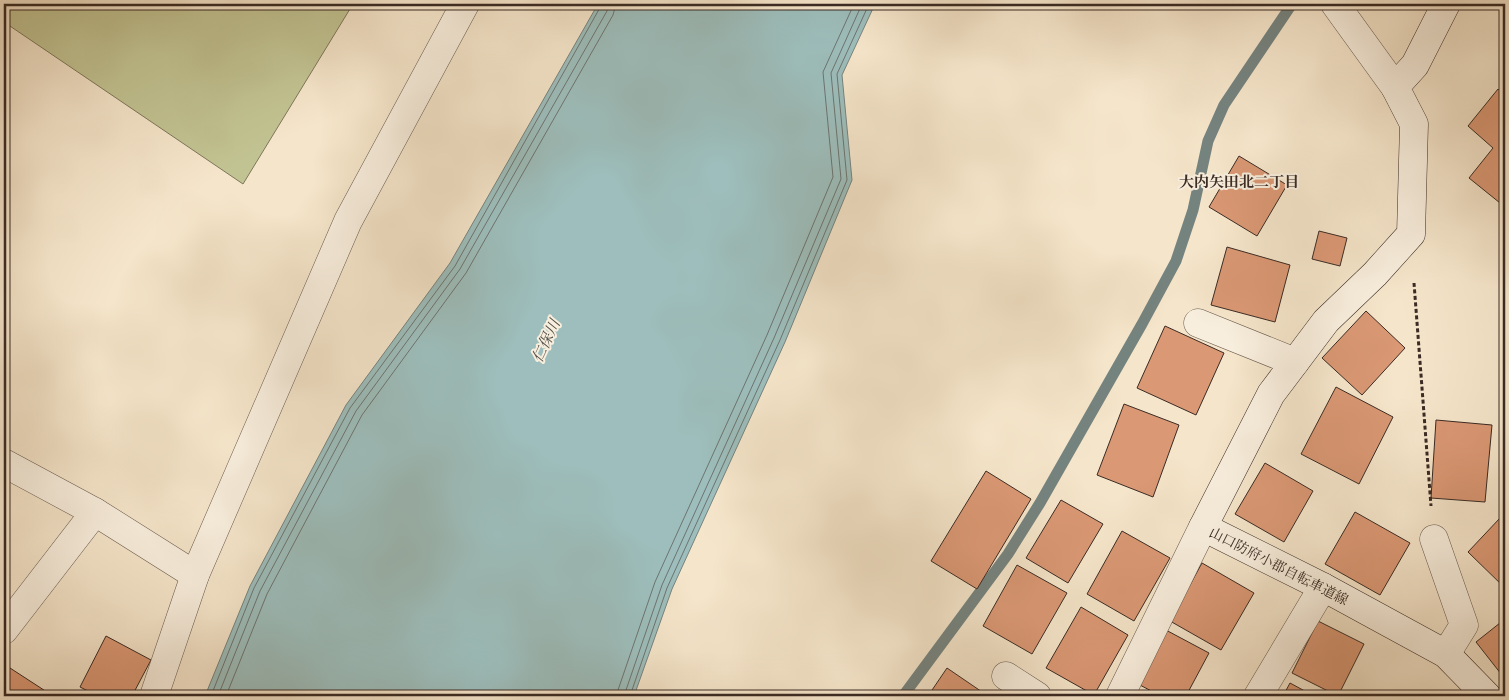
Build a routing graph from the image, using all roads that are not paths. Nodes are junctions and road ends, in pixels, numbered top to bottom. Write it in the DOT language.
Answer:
graph roads {
  1 [pos="465,4"];
  2 [pos="1335,4"];
  3 [pos="1446,4"];
  4 [pos="1395,88"];
  5 [pos="1198,323"];
  6 [pos="1295,362"];
  7 [pos="4,463"];
  8 [pos="95,512"];
  9 [pos="1203,527"];
  10 [pos="1434,539"];
  11 [pos="195,575"];
  12 [pos="1323,587"];
  13 [pos="4,630"];
  14 [pos="1446,654"];
  15 [pos="1006,676"];
  16 [pos="154,696"];
  17 [pos="1037,696"];
  18 [pos="1120,696"];
  19 [pos="1258,696"];
  20 [pos="1487,696"];
  1 -- 11 [label="street"];
  2 -- 4 [label="street"];
  3 -- 4 [label="street"];
  4 -- 6 [label="street, 山口防府小郡自転車道線"];
  5 -- 6 [label="street"];
  6 -- 9 [label="street, 山口防府小郡自転車道線"];
  7 -- 8 [label="street"];
  8 -- 11 [label="street"];
  8 -- 13 [label="street"];
  9 -- 12 [label="street, 山口防府小郡自転車道線"];
  9 -- 18 [label="street"];
  10 -- 14 [label="street"];
  11 -- 16 [label="street"];
  12 -- 14 [label="street, 山口防府小郡自転車道線"];
  12 -- 19 [label="street"];
  14 -- 20 [label="street, 山口防府小郡自転車道線"];
  15 -- 17 [label="street"];
}
